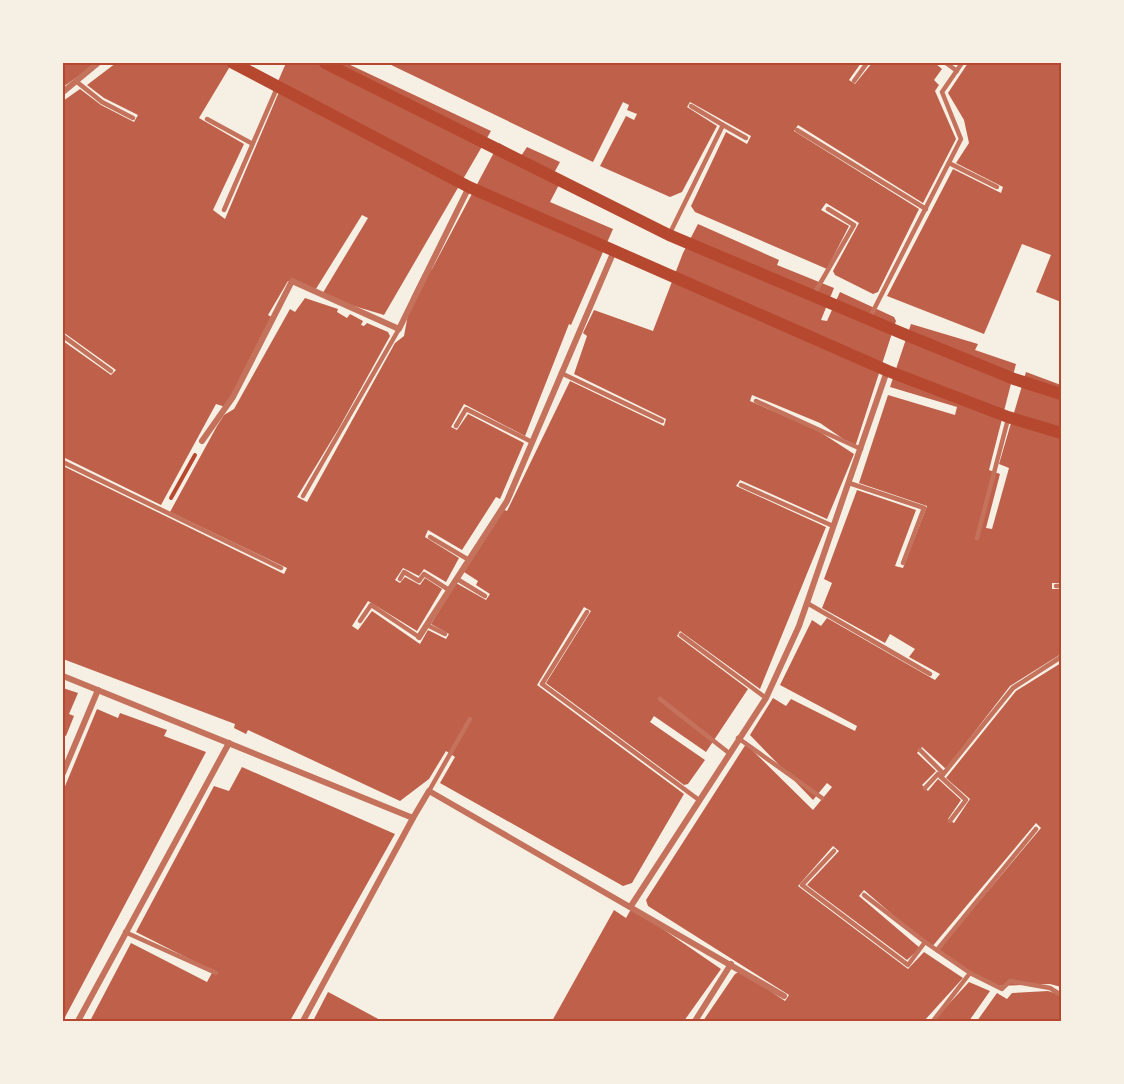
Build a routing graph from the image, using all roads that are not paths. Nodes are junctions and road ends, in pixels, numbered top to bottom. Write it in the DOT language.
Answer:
graph roads {
  1 [pos="98,63"];
  2 [pos="233,63"];
  3 [pos="325,63"];
  4 [pos="867,63"];
  5 [pos="946,63"];
  6 [pos="962,63"];
  7 [pos="957,71"];
  8 [pos="854,81"];
  9 [pos="77,82"];
  10 [pos="278,86"];
  11 [pos="63,92"];
  12 [pos="691,106"];
  13 [pos="133,118"];
  14 [pos="207,119"];
  15 [pos="723,124"];
  16 [pos="797,130"];
  17 [pos="746,138"];
  18 [pos="251,143"];
  19 [pos="949,163"];
  20 [pos="469,187"];
  21 [pos="997,187"];
  22 [pos="828,209"];
  23 [pos="926,209"];
  24 [pos="224,210"];
  25 [pos="669,235"];
  26 [pos="614,250"];
  27 [pos="813,296"];
  28 [pos="869,320"];
  29 [pos="399,329"];
  30 [pos="63,336"];
  31 [pos="111,371"];
  32 [pos="888,371"];
  33 [pos="561,373"];
  34 [pos="1061,394"];
  35 [pos="756,401"];
  36 [pos="1008,417"];
  37 [pos="663,421"];
  38 [pos="456,426"];
  39 [pos="1061,433"];
  40 [pos="202,441"];
  41 [pos="532,442"];
  42 [pos="861,449"];
  43 [pos="63,462"];
  44 [pos="849,483"];
  45 [pos="741,485"];
  46 [pos="303,496"];
  47 [pos="833,526"];
  48 [pos="430,537"];
  49 [pos="977,538"];
  50 [pos="469,560"];
  51 [pos="903,563"];
  52 [pos="281,568"];
  53 [pos="400,579"];
  54 [pos="457,579"];
  55 [pos="449,590"];
  56 [pos="485,596"];
  57 [pos="807,603"];
  58 [pos="587,612"];
  59 [pos="360,621"];
  60 [pos="427,625"];
  61 [pos="445,634"];
  62 [pos="681,635"];
  63 [pos="419,637"];
  64 [pos="1061,657"];
  65 [pos="930,674"];
  66 [pos="63,676"];
  67 [pos="98,690"];
  68 [pos="766,698"];
  69 [pos="660,699"];
  70 [pos="470,719"];
  71 [pos="738,738"];
  72 [pos="229,743"];
  73 [pos="920,750"];
  74 [pos="729,753"];
  75 [pos="63,773"];
  76 [pos="942,775"];
  77 [pos="925,788"];
  78 [pos="429,791"];
  79 [pos="822,798"];
  80 [pos="699,800"];
  81 [pos="413,818"];
  82 [pos="950,821"];
  83 [pos="1036,829"];
  84 [pos="834,851"];
  85 [pos="864,895"];
  86 [pos="631,906"];
  87 [pos="125,932"];
  88 [pos="925,942"];
  89 [pos="937,950"];
  90 [pos="731,964"];
  91 [pos="216,973"];
  92 [pos="970,974"];
  93 [pos="1061,995"];
  94 [pos="784,996"];
  95 [pos="78,1021"];
  96 [pos="303,1021"];
  97 [pos="695,1021"];
  98 [pos="933,1021"];
  1 -- 9 [label="street"];
  2 -- 10 [label="main road"];
  3 -- 25 [label="main road"];
  4 -- 8 [label="lane"];
  5 -- 7 [label="lane"];
  6 -- 7 [label="lane"];
  7 -- 19 [label="lane"];
  9 -- 11 [label="street"];
  9 -- 13 [label="lane"];
  10 -- 18 [label="lane"];
  10 -- 20 [label="main road"];
  12 -- 15 [label="lane"];
  14 -- 18 [label="lane"];
  15 -- 17 [label="lane"];
  15 -- 25 [label="lane"];
  16 -- 23 [label="lane"];
  18 -- 24 [label="lane"];
  19 -- 21 [label="lane"];
  19 -- 23 [label="lane"];
  20 -- 26 [label="main road"];
  20 -- 29 [label="street"];
  22 -- 27 [label="lane"];
  23 -- 28 [label="lane"];
  25 -- 27 [label="main road"];
  26 -- 32 [label="main road"];
  26 -- 33 [label="street"];
  27 -- 28 [label="main road"];
  28 -- 34 [label="main road"];
  29 -- 40 [label="street"];
  29 -- 46 [label="lane"];
  30 -- 31 [label="lane"];
  32 -- 36 [label="main road"];
  32 -- 42 [label="street"];
  33 -- 37 [label="lane"];
  33 -- 41 [label="street"];
  35 -- 42 [label="lane"];
  36 -- 39 [label="main road"];
  36 -- 49 [label="lane"];
  38 -- 41 [label="lane"];
  41 -- 50 [label="street"];
  42 -- 44 [label="street"];
  43 -- 52 [label="lane"];
  44 -- 47 [label="street"];
  44 -- 51 [label="lane"];
  45 -- 47 [label="lane"];
  47 -- 57 [label="street"];
  48 -- 50 [label="lane"];
  50 -- 54 [label="street"];
  53 -- 55 [label="lane"];
  54 -- 55 [label="street"];
  54 -- 56 [label="lane"];
  55 -- 60 [label="street"];
  57 -- 65 [label="lane"];
  57 -- 68 [label="street"];
  58 -- 80 [label="lane"];
  59 -- 63 [label="lane"];
  60 -- 61 [label="lane"];
  60 -- 63 [label="street"];
  62 -- 68 [label="lane"];
  64 -- 76 [label="lane"];
  66 -- 67 [label="street"];
  67 -- 72 [label="street"];
  67 -- 75 [label="street"];
  68 -- 71 [label="street"];
  69 -- 74 [label="lane"];
  70 -- 78 [label="lane"];
  71 -- 74 [label="street"];
  71 -- 79 [label="lane"];
  72 -- 81 [label="street"];
  72 -- 87 [label="street"];
  73 -- 76 [label="lane"];
  74 -- 80 [label="street"];
  76 -- 77 [label="lane"];
  76 -- 82 [label="lane"];
  78 -- 81 [label="street"];
  78 -- 86 [label="street"];
  80 -- 86 [label="street"];
  81 -- 96 [label="street"];
  83 -- 89 [label="lane"];
  84 -- 88 [label="lane"];
  85 -- 88 [label="lane"];
  86 -- 90 [label="street"];
  87 -- 91 [label="lane"];
  87 -- 95 [label="street"];
  88 -- 89 [label="lane"];
  89 -- 92 [label="lane"];
  90 -- 94 [label="street"];
  90 -- 97 [label="street"];
  92 -- 93 [label="lane"];
  92 -- 98 [label="lane"];
}
